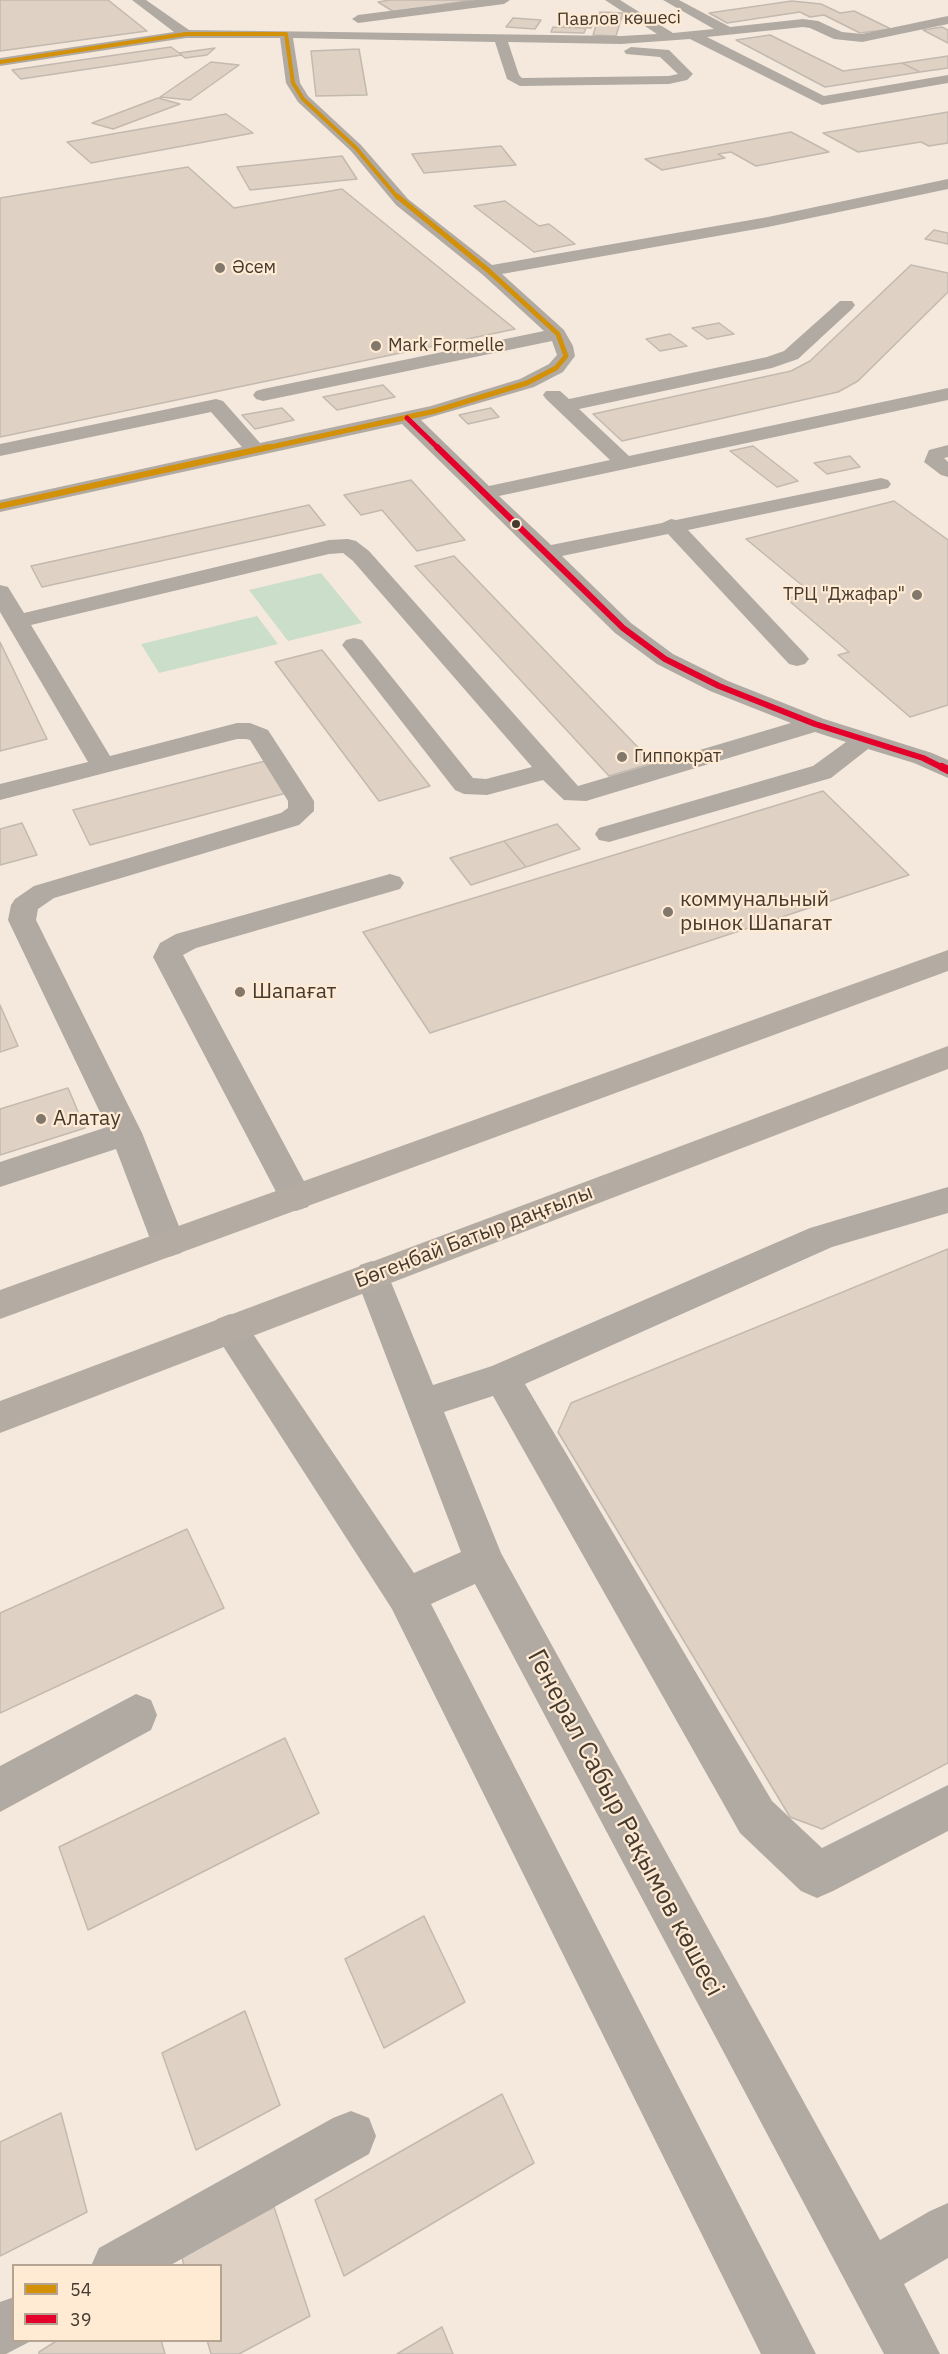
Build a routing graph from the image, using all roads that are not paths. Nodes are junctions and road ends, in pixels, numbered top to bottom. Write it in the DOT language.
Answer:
graph roads {
  1 [pos="138,0"];
  2 [pos="504,0"];
  3 [pos="611,0"];
  4 [pos="669,0"];
  5 [pos="948,20"];
  6 [pos="728,31"];
  7 [pos="186,34"];
  8 [pos="286,34"];
  9 [pos="693,35"];
  10 [pos="373,36"];
  11 [pos="670,38"];
  12 [pos="502,44"];
  13 [pos="383,52"];
  14 [pos="0,62"];
  15 [pos="948,79"];
  16 [pos="948,92"];
  17 [pos="930,95"];
  18 [pos="948,184"];
  19 [pos="926,189"];
  20 [pos="948,200"];
  21 [pos="489,271"];
  22 [pos="846,305"];
  23 [pos="558,334"];
  24 [pos="535,379"];
  25 [pos="948,394"];
  26 [pos="263,395"];
  27 [pos="564,406"];
  28 [pos="407,418"];
  29 [pos="0,450"];
  30 [pos="256,451"];
  31 [pos="948,452"];
  32 [pos="624,462"];
  33 [pos="948,471"];
  34 [pos="881,484"];
  35 [pos="484,493"];
  36 [pos="0,506"];
  37 [pos="671,525"];
  38 [pos="546,553"];
  39 [pos="0,592"];
  40 [pos="18,621"];
  41 [pos="354,645"];
  42 [pos="797,659"];
  43 [pos="815,724"];
  44 [pos="864,740"];
  45 [pos="103,766"];
  46 [pos="948,770"];
  47 [pos="548,771"];
  48 [pos="0,792"];
  49 [pos="609,834"];
  50 [pos="390,883"];
  51 [pos="11,923"];
  52 [pos="948,960"];
  53 [pos="948,1057"];
  54 [pos="126,1133"];
  55 [pos="0,1175"];
  56 [pos="296,1198"];
  57 [pos="948,1200"];
  58 [pos="169,1244"];
  59 [pos="372,1275"];
  60 [pos="0,1305"];
  61 [pos="230,1329"];
  62 [pos="502,1378"];
  63 [pos="422,1404"];
  64 [pos="0,1417"];
  65 [pos="484,1561"];
  66 [pos="406,1596"];
  67 [pos="136,1715"];
  68 [pos="0,1790"];
  69 [pos="948,1807"];
  70 [pos="351,2136"];
  71 [pos="948,2229"];
  72 [pos="119,2264"];
  73 [pos="870,2275"];
  74 [pos="789,2354"];
  75 [pos="913,2354"];
  1 -- 7 [label="street"];
  2 -- 8 [label="street"];
  3 -- 11 [label="street"];
  4 -- 6 [label="street"];
  5 -- 6 [label="street, Павлов көшесі"];
  6 -- 9 [label="street, Павлов көшесі"];
  7 -- 8 [label="street"];
  7 -- 14 [label="street"];
  8 -- 10 [label="street, Павлов көшесі"];
  8 -- 21 [label="street"];
  9 -- 11 [label="street, Павлов көшесі"];
  9 -- 15 [label="street"];
  10 -- 12 [label="street, Павлов көшесі"];
  10 -- 13 [label="street"];
  11 -- 12 [label="street, Павлов көшесі"];
  12 -- 12 [label="street"];
  16 -- 17 [label="street"];
  18 -- 19 [label="street"];
  19 -- 20 [label="street"];
  19 -- 21 [label="street"];
  21 -- 23 [label="street"];
  22 -- 27 [label="street"];
  23 -- 24 [label="street"];
  23 -- 26 [label="street"];
  24 -- 27 [label="street"];
  24 -- 28 [label="street"];
  25 -- 32 [label="street"];
  27 -- 32 [label="street"];
  28 -- 30 [label="street"];
  28 -- 35 [label="street"];
  29 -- 30 [label="street"];
  30 -- 36 [label="street"];
  31 -- 33 [label="street"];
  32 -- 35 [label="street"];
  34 -- 37 [label="street"];
  35 -- 38 [label="street"];
  37 -- 38 [label="street"];
  37 -- 42 [label="street"];
  38 -- 43 [label="street"];
  39 -- 40 [label="street"];
  40 -- 45 [label="street"];
  40 -- 47 [label="street"];
  41 -- 47 [label="street"];
  43 -- 44 [label="street"];
  43 -- 47 [label="street"];
  44 -- 46 [label="street"];
  44 -- 49 [label="street"];
  45 -- 48 [label="street"];
  45 -- 51 [label="street"];
  50 -- 56 [label="street"];
  51 -- 54 [label="street"];
  52 -- 56 [label="main road"];
  53 -- 59 [label="main road, Бөгенбай Батыр даңғылы"];
  54 -- 55 [label="street"];
  54 -- 58 [label="street"];
  56 -- 58 [label="main road"];
  57 -- 62 [label="street"];
  58 -- 60 [label="main road"];
  59 -- 61 [label="main road, Бөгенбай Батыр даңғылы"];
  59 -- 63 [label="street, Генерал Сабыр Рақымов көшесі"];
  61 -- 64 [label="main road, Бөгенбай Батыр даңғылы"];
  61 -- 66 [label="street"];
  62 -- 63 [label="street"];
  62 -- 69 [label="street"];
  63 -- 65 [label="street, Генерал Сабыр Рақымов көшесі"];
  65 -- 66 [label="street"];
  65 -- 73 [label="street, Генерал Сабыр Рақымов көшесі"];
  66 -- 74 [label="street"];
  67 -- 68 [label="street"];
  70 -- 72 [label="street"];
  71 -- 73 [label="street"];
  73 -- 75 [label="street, Генерал Сабыр Рақымов көшесі"];
}
